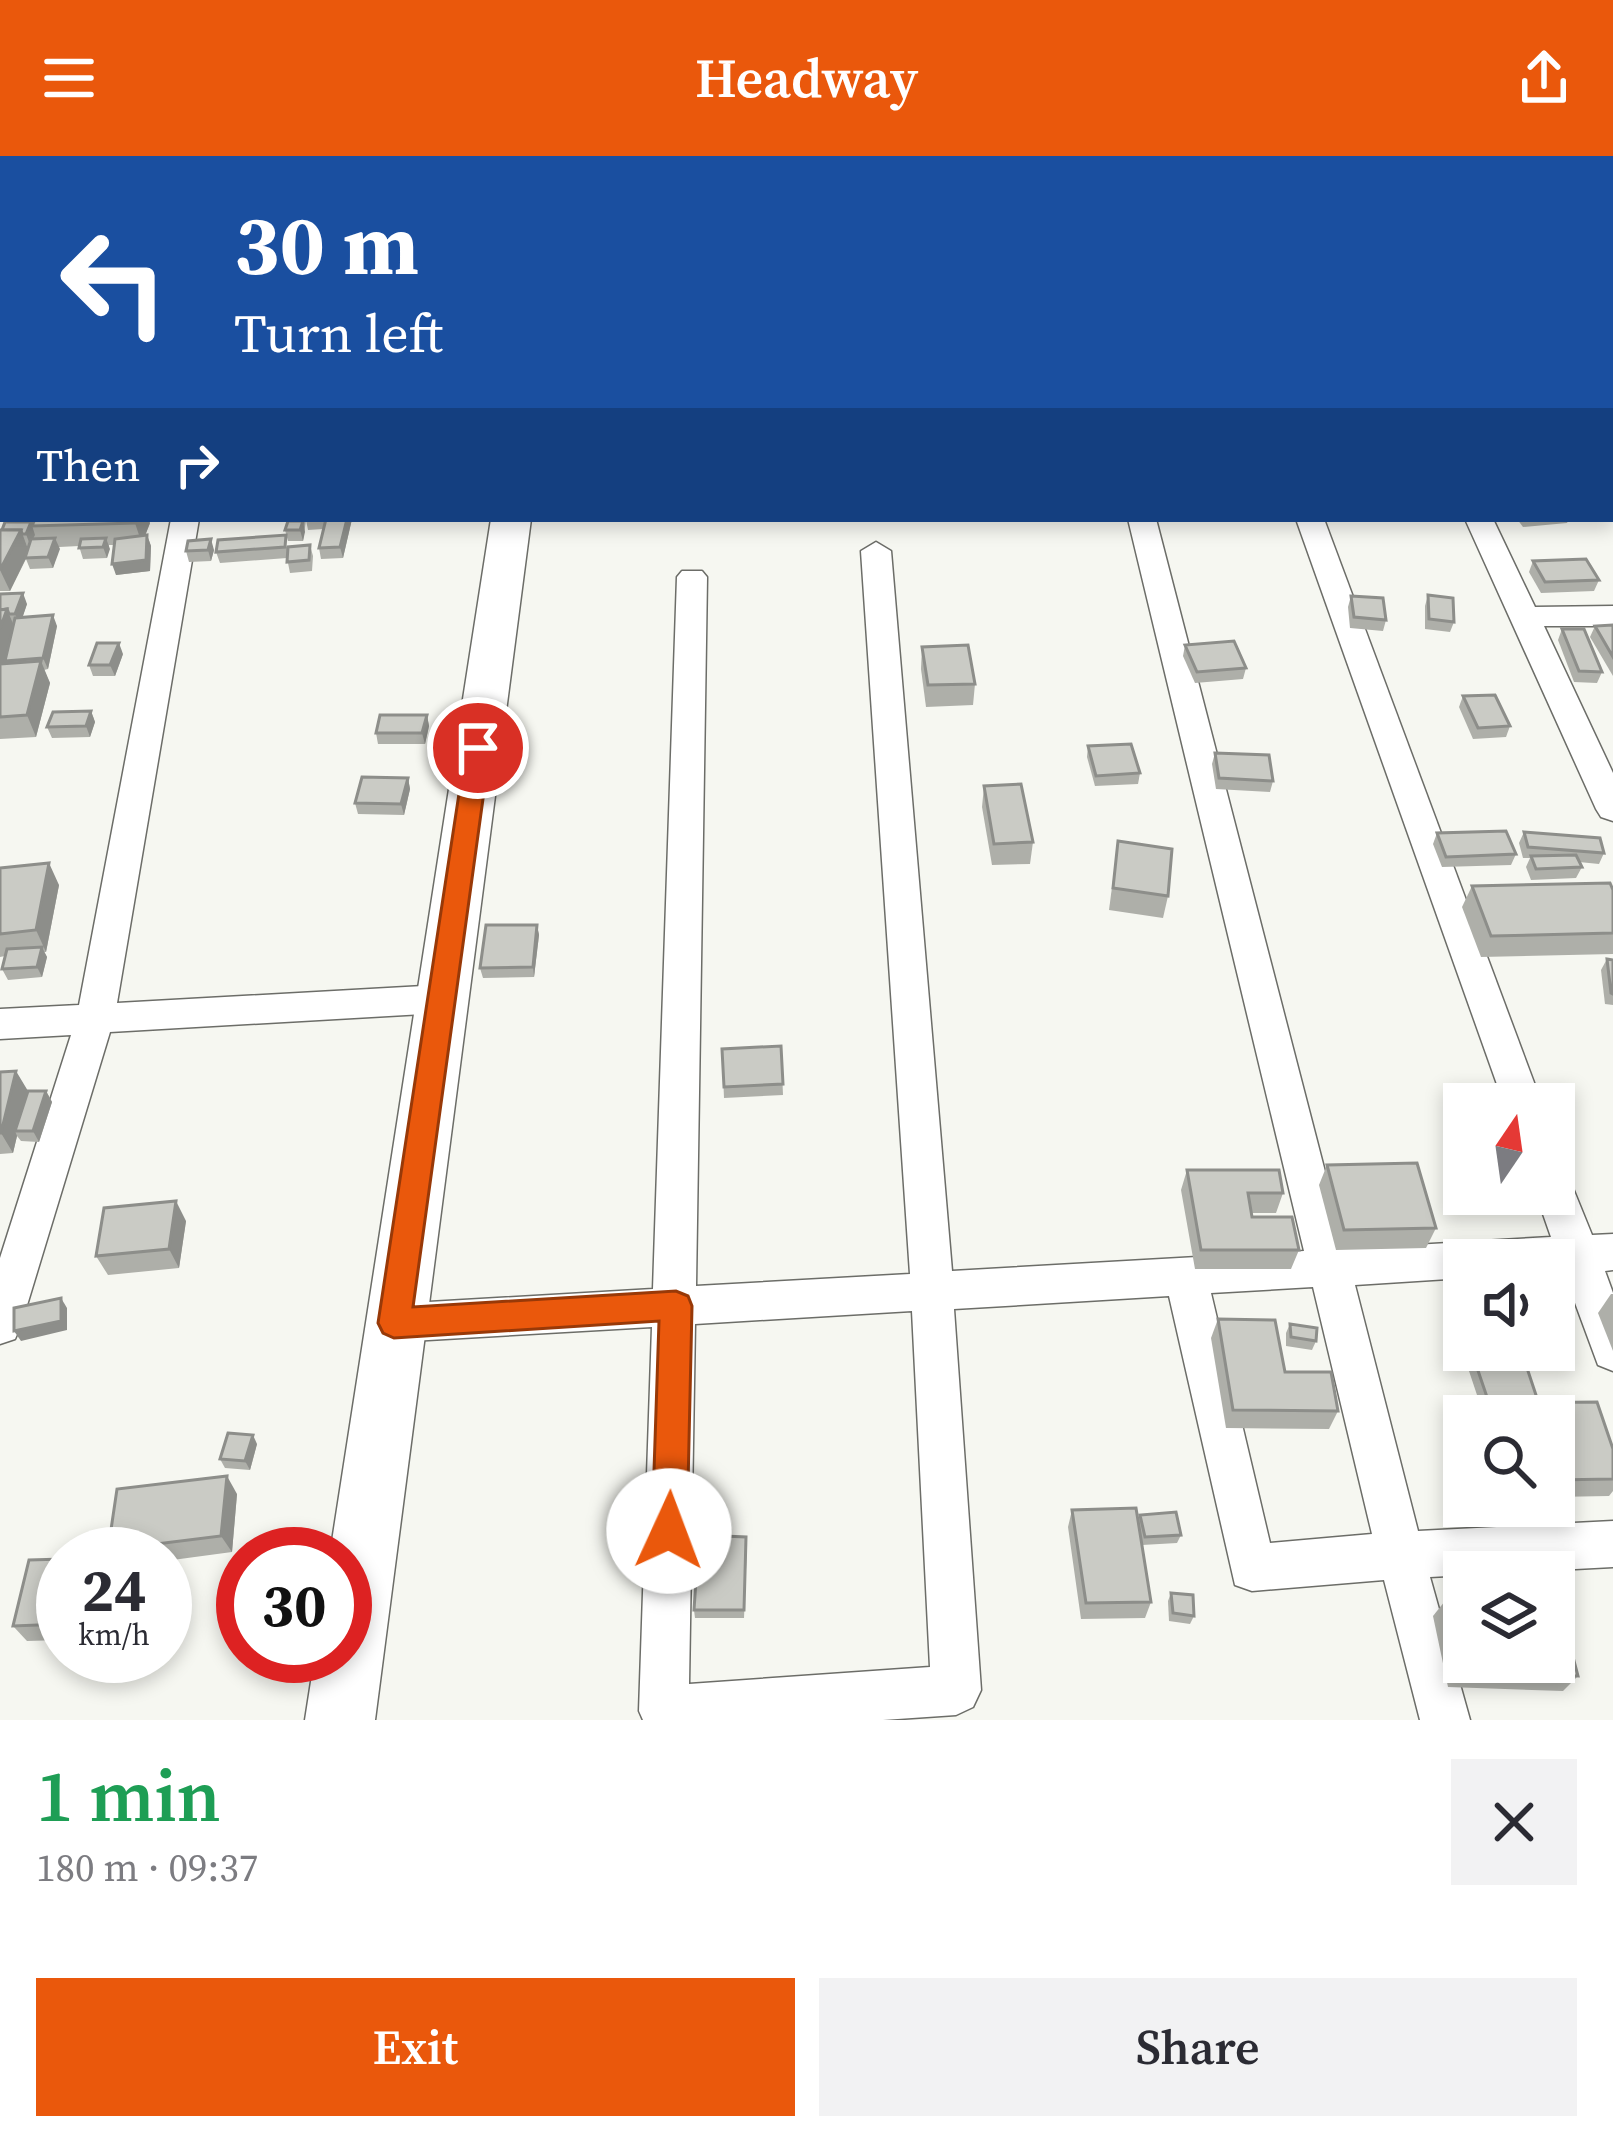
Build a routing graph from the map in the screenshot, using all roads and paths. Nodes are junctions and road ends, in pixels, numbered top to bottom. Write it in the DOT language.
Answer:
graph roads {
  1 [pos="184,522"];
  2 [pos="511,522"];
  3 [pos="1143,522"];
  4 [pos="1311,522"];
  5 [pos="1480,522"];
  6 [pos="876,551"];
  7 [pos="692,577"];
  8 [pos="1613,616"];
  9 [pos="1524,617"];
  10 [pos="1613,808"];
  11 [pos="441,999"];
  12 [pos="95,1018"];
  13 [pos="0,1024"];
  14 [pos="1515,1083"];
  15 [pos="1571,1215"];
  16 [pos="1596,1253"];
  17 [pos="1443,1262"];
  18 [pos="1326,1269"];
  19 [pos="1186,1276"];
  20 [pos="932,1291"];
  21 [pos="676,1306"];
  22 [pos="394,1323"];
  23 [pos="0,1325"];
  24 [pos="1613,1351"];
  25 [pos="1613,1544"];
  26 [pos="1401,1556"];
  27 [pos="340,1720"];
  28 [pos="1445,1720"];
  1 -- 12 [label="street"];
  2 -- 11 [label="street"];
  3 -- 18 [label="street"];
  4 -- 14 [label="street"];
  5 -- 9 [label="street"];
  6 -- 20 [label="street"];
  7 -- 21 [label="street"];
  8 -- 9 [label="street"];
  9 -- 10 [label="street"];
  11 -- 12 [label="street"];
  11 -- 22 [label="street"];
  12 -- 13 [label="street"];
  12 -- 23 [label="street"];
  15 -- 16 [label="street"];
  16 -- 24 [label="street"];
  17 -- 18 [label="street"];
  18 -- 19 [label="street"];
  18 -- 26 [label="street"];
  19 -- 20 [label="street"];
  19 -- 26 [label="street"];
  20 -- 21 [label="street"];
  20 -- 21 [label="street"];
  21 -- 22 [label="street"];
  22 -- 27 [label="street"];
  25 -- 26 [label="street"];
  26 -- 28 [label="street"];
}
